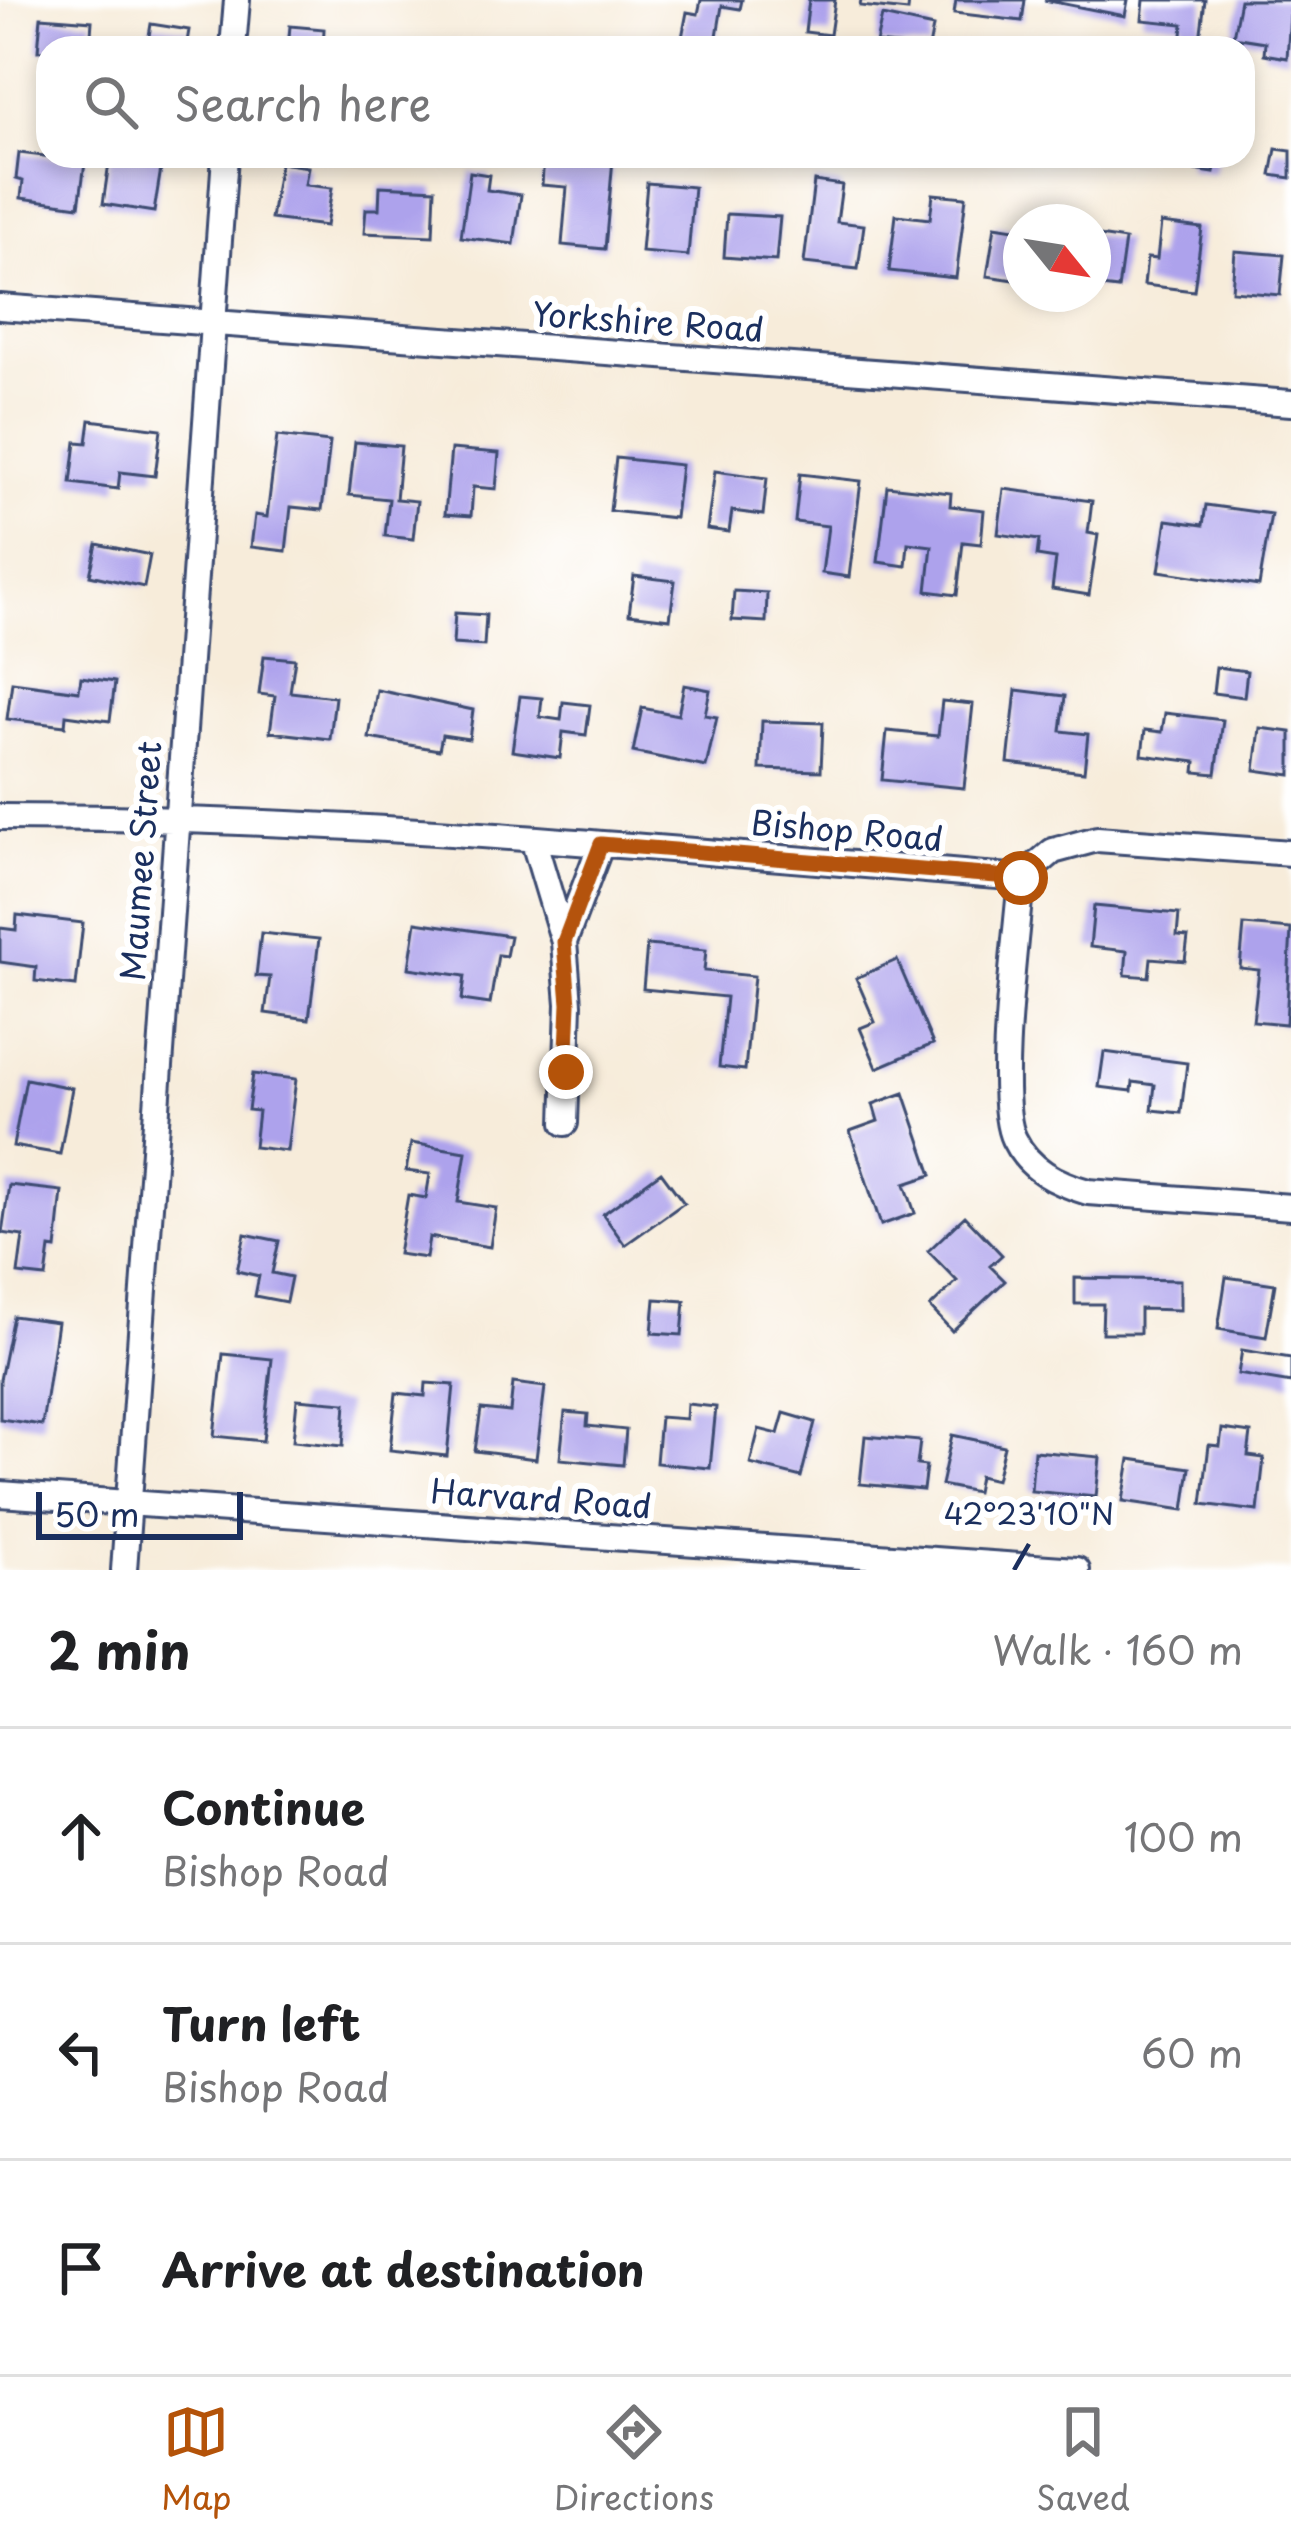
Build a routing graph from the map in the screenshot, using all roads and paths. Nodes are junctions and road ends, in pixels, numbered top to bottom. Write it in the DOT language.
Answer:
graph roads {
  1 [pos="236,0"];
  2 [pos="234,36"];
  3 [pos="224,168"];
  4 [pos="0,307"];
  5 [pos="213,322"];
  6 [pos="1291,403"];
  7 [pos="0,817"];
  8 [pos="177,817"];
  9 [pos="532,838"];
  10 [pos="601,844"];
  11 [pos="1291,853"];
  12 [pos="1021,878"];
  13 [pos="564,942"];
  14 [pos="565,1123"];
  15 [pos="1291,1207"];
  16 [pos="0,1494"];
  17 [pos="129,1503"];
  18 [pos="124,1570"];
  19 [pos="1077,1570"];
  1 -- 2 [label="street"];
  3 -- 5 [label="street, Maumee Street"];
  4 -- 5 [label="street, Yorkshire Road"];
  5 -- 6 [label="street, Yorkshire Road"];
  5 -- 8 [label="street, Maumee Street"];
  7 -- 8 [label="street, Bishop Road"];
  8 -- 9 [label="street, Bishop Road"];
  8 -- 17 [label="street, Maumee Street"];
  9 -- 10 [label="street, Bishop Road"];
  9 -- 13 [label="street"];
  10 -- 12 [label="street, Bishop Road"];
  10 -- 13 [label="street"];
  11 -- 12 [label="street"];
  12 -- 15 [label="street"];
  13 -- 14 [label="street"];
  16 -- 17 [label="street, Harvard Road"];
  17 -- 18 [label="street, Maumee Street"];
  17 -- 19 [label="street, Harvard Road"];
}
